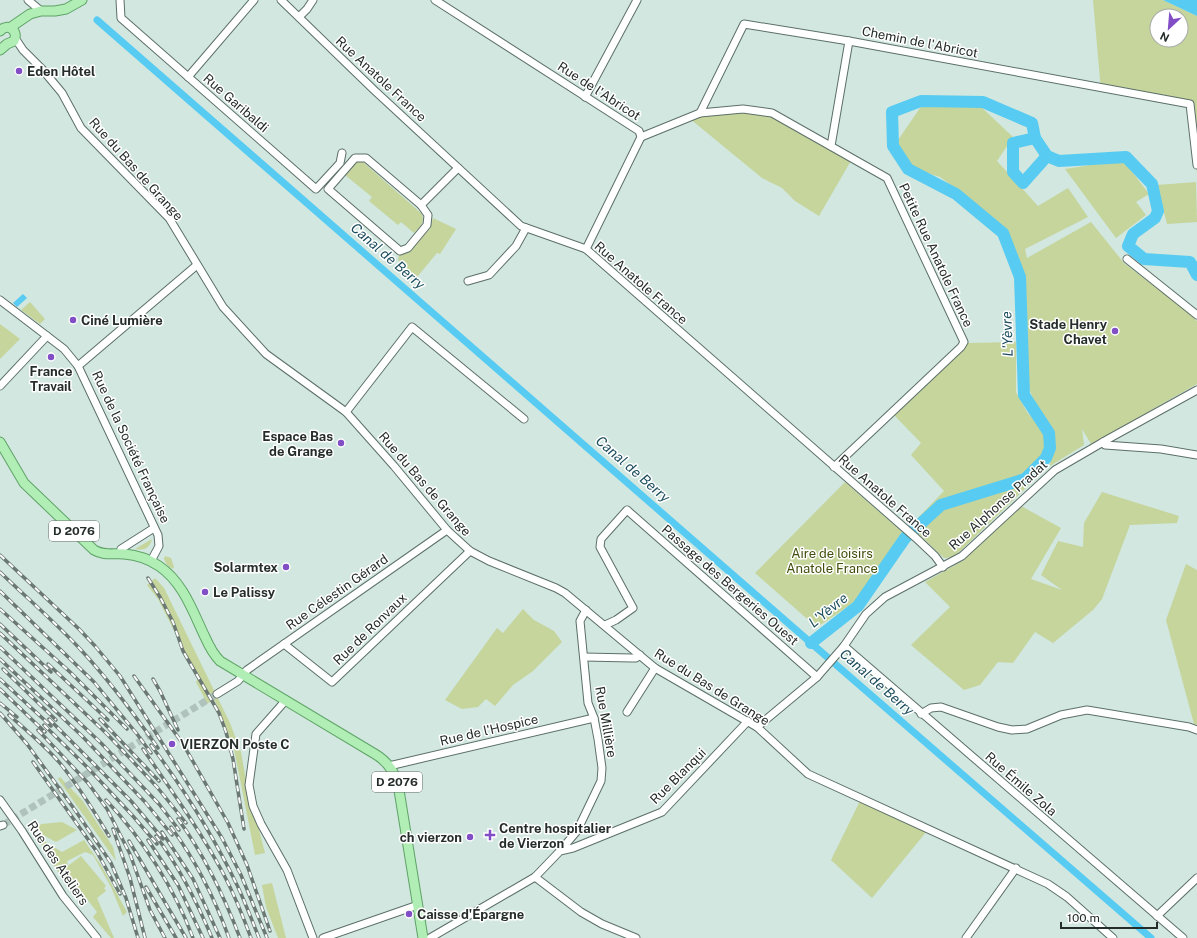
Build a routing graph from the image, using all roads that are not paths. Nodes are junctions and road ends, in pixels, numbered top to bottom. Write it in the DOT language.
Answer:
graph roads {
  1 [pos="28,0"];
  2 [pos="82,0"];
  3 [pos="120,0"];
  4 [pos="254,0"];
  5 [pos="281,0"];
  6 [pos="313,0"];
  7 [pos="435,0"];
  8 [pos="637,0"];
  9 [pos="41,11"];
  10 [pos="299,17"];
  11 [pos="7,34"];
  12 [pos="849,41"];
  13 [pos="0,50"];
  14 [pos="188,77"];
  15 [pos="585,97"];
  16 [pos="700,113"];
  17 [pos="641,137"];
  18 [pos="831,146"];
  19 [pos="342,154"];
  20 [pos="1197,165"];
  21 [pos="458,168"];
  22 [pos="421,205"];
  23 [pos="526,228"];
  24 [pos="586,249"];
  25 [pos="1127,259"];
  26 [pos="197,265"];
  27 [pos="468,281"];
  28 [pos="0,300"];
  29 [pos="1197,315"];
  30 [pos="47,336"];
  31 [pos="78,366"];
  32 [pos="0,386"];
  33 [pos="1197,390"];
  34 [pos="346,412"];
  35 [pos="524,419"];
  36 [pos="0,442"];
  37 [pos="1103,442"];
  38 [pos="1197,455"];
  39 [pos="834,467"];
  40 [pos="154,528"];
  41 [pos="447,530"];
  42 [pos="121,549"];
  43 [pos="470,551"];
  44 [pos="150,561"];
  45 [pos="943,567"];
  46 [pos="586,610"];
  47 [pos="605,625"];
  48 [pos="284,644"];
  49 [pos="844,646"];
  50 [pos="640,655"];
  51 [pos="584,657"];
  52 [pos="655,668"];
  53 [pos="243,675"];
  54 [pos="817,677"];
  55 [pos="217,694"];
  56 [pos="286,700"];
  57 [pos="627,712"];
  58 [pos="921,714"];
  59 [pos="594,718"];
  60 [pos="748,721"];
  61 [pos="757,727"];
  62 [pos="1197,730"];
  63 [pos="389,766"];
  64 [pos="0,800"];
  65 [pos="560,851"];
  66 [pos="1016,868"];
  67 [pos="535,877"];
  68 [pos="1197,878"];
  69 [pos="418,905"];
  70 [pos="1157,916"];
  71 [pos="97,938"];
  72 [pos="313,938"];
  73 [pos="323,938"];
  74 [pos="423,938"];
  75 [pos="430,938"];
  76 [pos="636,938"];
  77 [pos="966,938"];
  78 [pos="1113,938"];
  79 [pos="1183,938"];
  1 -- 9 [label="street"];
  2 -- 9 [label="main road"];
  3 -- 14 [label="street, Rue Garibaldi"];
  4 -- 14 [label="street"];
  5 -- 10 [label="street, Rue Anatole France"];
  6 -- 10 [label="street"];
  7 -- 15 [label="street, Rue de l'Abricot"];
  8 -- 15 [label="street"];
  9 -- 11 [label="main road"];
  10 -- 21 [label="street, Rue Anatole France"];
  11 -- 13 [label="main road"];
  11 -- 26 [label="street, Rue du Bas de Grange"];
  12 -- 16 [label="street, Chemin de l'Abricot"];
  12 -- 18 [label="street"];
  12 -- 20 [label="street, Chemin de l'Abricot"];
  14 -- 19 [label="street, Rue Garibaldi"];
  15 -- 17 [label="street, Rue de l'Abricot"];
  16 -- 17 [label="street"];
  16 -- 18 [label="street, Petite Rue Anatole France"];
  17 -- 24 [label="street, Rue de l'Abricot"];
  18 -- 39 [label="street, Petite Rue Anatole France"];
  21 -- 22 [label="street"];
  21 -- 23 [label="street, Rue Anatole France"];
  22 -- 22 [label="street"];
  23 -- 24 [label="street, Rue Anatole France"];
  23 -- 27 [label="street"];
  24 -- 39 [label="street, Rue Anatole France"];
  25 -- 29 [label="street"];
  26 -- 31 [label="street"];
  26 -- 34 [label="street, Rue du Bas de Grange"];
  28 -- 30 [label="street, Rue de la Société Française"];
  30 -- 31 [label="street, Rue de la Société Française"];
  30 -- 32 [label="street"];
  31 -- 40 [label="street, Rue de la Société Française"];
  33 -- 37 [label="street, Rue Alphonse Pradat"];
  34 -- 35 [label="street"];
  34 -- 41 [label="street, Rue du Bas de Grange"];
  36 -- 44 [label="main road, D 2076"];
  37 -- 38 [label="street"];
  37 -- 45 [label="street, Rue Alphonse Pradat"];
  39 -- 45 [label="street, Rue Anatole France"];
  40 -- 42 [label="street"];
  40 -- 44 [label="street, Rue de la Société Française"];
  41 -- 43 [label="street, Rue du Bas de Grange"];
  41 -- 48 [label="street, Rue Célestin Gérard"];
  43 -- 46 [label="street, Rue du Bas de Grange"];
  43 -- 48 [label="street, Rue de Ronvaux"];
  44 -- 53 [label="main road, D 2076"];
  45 -- 49 [label="street, Rue Alphonse Pradat"];
  46 -- 47 [label="street, Rue du Bas de Grange"];
  46 -- 51 [label="street, Rue Millière"];
  47 -- 50 [label="street, Rue du Bas de Grange"];
  47 -- 54 [label="street, Passage des Bergeries Ouest"];
  48 -- 53 [label="street, Rue Célestin Gérard"];
  49 -- 54 [label="street, Rue Alphonse Pradat"];
  49 -- 58 [label="street, Rue Émile Zola"];
  50 -- 51 [label="street"];
  50 -- 52 [label="street, Rue du Bas de Grange"];
  51 -- 59 [label="street, Rue Millière"];
  52 -- 57 [label="street"];
  52 -- 60 [label="street, Rue du Bas de Grange"];
  53 -- 55 [label="street, Rue Célestin Gérard"];
  53 -- 56 [label="main road, D 2076"];
  54 -- 61 [label="street, Rue Alphonse Pradat"];
  56 -- 63 [label="main road, D 2076"];
  56 -- 72 [label="street"];
  58 -- 62 [label="street"];
  58 -- 70 [label="street, Rue Émile Zola"];
  59 -- 63 [label="street, Rue de l'Hospice"];
  59 -- 65 [label="street, Rue Millière"];
  60 -- 61 [label="street, Rue du Bas de Grange"];
  60 -- 65 [label="street, Rue Blanqui"];
  61 -- 66 [label="street, Rue du Bas de Grange"];
  63 -- 69 [label="main road, D 2076"];
  64 -- 71 [label="street, Rue des Ateliers"];
  65 -- 67 [label="street"];
  66 -- 77 [label="street"];
  66 -- 78 [label="street, Rue du Bas de Grange"];
  67 -- 75 [label="street"];
  67 -- 76 [label="street"];
  68 -- 70 [label="street"];
  69 -- 73 [label="street"];
  69 -- 74 [label="main road, D 2076"];
  70 -- 79 [label="street, Rue Émile Zola"];
}
